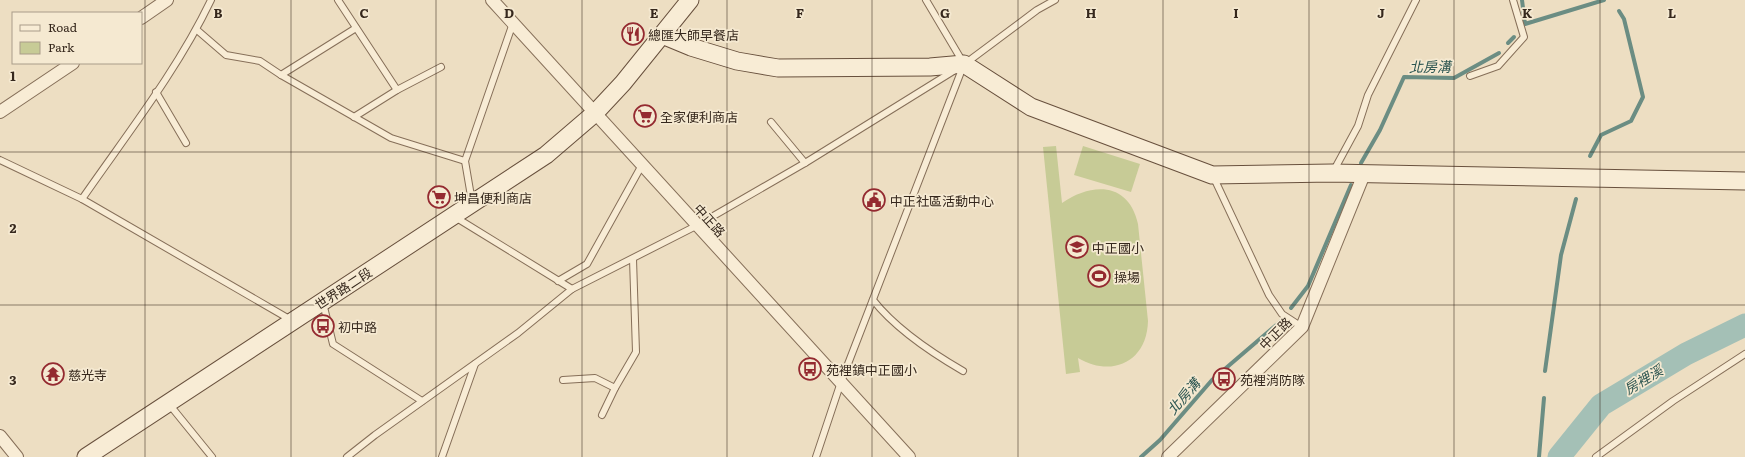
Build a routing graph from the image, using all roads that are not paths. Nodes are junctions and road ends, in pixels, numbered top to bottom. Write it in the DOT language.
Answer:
graph roads {
  1 [pos="167,0"];
  2 [pos="211,0"];
  3 [pos="338,0"];
  4 [pos="492,0"];
  5 [pos="690,0"];
  6 [pos="926,0"];
  7 [pos="1055,0"];
  8 [pos="1416,0"];
  9 [pos="1514,0"];
  10 [pos="142,17"];
  11 [pos="513,23"];
  12 [pos="356,28"];
  13 [pos="197,30"];
  14 [pos="662,35"];
  15 [pos="72,64"];
  16 [pos="964,64"];
  17 [pos="441,67"];
  18 [pos="281,75"];
  19 [pos="1470,76"];
  20 [pos="396,90"];
  21 [pos="156,92"];
  22 [pos="0,112"];
  23 [pos="595,113"];
  24 [pos="354,117"];
  25 [pos="771,122"];
  26 [pos="186,143"];
  27 [pos="0,160"];
  28 [pos="465,161"];
  29 [pos="805,163"];
  30 [pos="642,165"];
  31 [pos="1332,173"];
  32 [pos="1364,174"];
  33 [pos="1212,175"];
  34 [pos="1745,181"];
  35 [pos="82,199"];
  36 [pos="472,204"];
  37 [pos="454,216"];
  38 [pos="696,226"];
  39 [pos="633,259"];
  40 [pos="558,281"];
  41 [pos="572,290"];
  42 [pos="873,300"];
  43 [pos="323,301"];
  44 [pos="293,321"];
  45 [pos="1302,327"];
  46 [pos="1745,354"];
  47 [pos="475,364"];
  48 [pos="963,371"];
  49 [pos="563,380"];
  50 [pos="841,382"];
  51 [pos="615,388"];
  52 [pos="422,401"];
  53 [pos="168,403"];
  54 [pos="602,415"];
  55 [pos="0,436"];
  56 [pos="17,457"];
  57 [pos="86,457"];
  58 [pos="212,457"];
  59 [pos="347,457"];
  60 [pos="442,457"];
  61 [pos="816,457"];
  62 [pos="909,457"];
  63 [pos="1168,457"];
  64 [pos="1596,457"];
  1 -- 10 [label="street"];
  2 -- 13 [label="lane"];
  3 -- 12 [label="lane"];
  4 -- 11 [label="street, 中正路"];
  5 -- 14 [label="street, 世界路二段"];
  6 -- 16 [label="lane"];
  7 -- 16 [label="lane"];
  8 -- 31 [label="lane"];
  9 -- 19 [label="lane"];
  11 -- 23 [label="street, 中正路"];
  11 -- 28 [label="lane"];
  12 -- 18 [label="lane"];
  12 -- 20 [label="lane"];
  13 -- 18 [label="lane"];
  13 -- 21 [label="lane"];
  14 -- 16 [label="street"];
  14 -- 23 [label="street, 世界路二段"];
  15 -- 22 [label="street"];
  16 -- 29 [label="lane"];
  16 -- 33 [label="street"];
  16 -- 42 [label="lane"];
  17 -- 20 [label="lane"];
  18 -- 24 [label="lane"];
  20 -- 24 [label="lane"];
  21 -- 26 [label="lane"];
  21 -- 35 [label="lane"];
  23 -- 30 [label="street, 中正路"];
  23 -- 36 [label="street, 世界路二段"];
  24 -- 28 [label="lane"];
  25 -- 29 [label="lane"];
  27 -- 35 [label="lane"];
  28 -- 36 [label="lane"];
  29 -- 38 [label="lane"];
  30 -- 38 [label="street, 中正路"];
  30 -- 40 [label="lane"];
  31 -- 32 [label="street"];
  31 -- 33 [label="street"];
  32 -- 34 [label="street"];
  32 -- 45 [label="street, 中正路"];
  33 -- 45 [label="lane"];
  35 -- 44 [label="lane"];
  36 -- 37 [label="street, 世界路二段"];
  37 -- 40 [label="lane"];
  37 -- 43 [label="street, 世界路二段"];
  38 -- 39 [label="lane"];
  38 -- 50 [label="street, 中正路"];
  39 -- 41 [label="lane"];
  39 -- 51 [label="lane"];
  40 -- 41 [label="lane"];
  41 -- 47 [label="lane"];
  42 -- 48 [label="lane"];
  42 -- 50 [label="lane"];
  43 -- 44 [label="street, 世界路二段"];
  43 -- 52 [label="lane"];
  44 -- 53 [label="street, 世界路二段"];
  45 -- 63 [label="street, 中正路"];
  46 -- 64 [label="lane"];
  47 -- 52 [label="lane"];
  47 -- 60 [label="lane"];
  49 -- 51 [label="lane"];
  50 -- 61 [label="lane"];
  50 -- 62 [label="street, 中正路"];
  51 -- 54 [label="lane"];
  52 -- 59 [label="lane"];
  53 -- 57 [label="street, 世界路二段"];
  53 -- 58 [label="lane"];
  55 -- 56 [label="street"];
}
